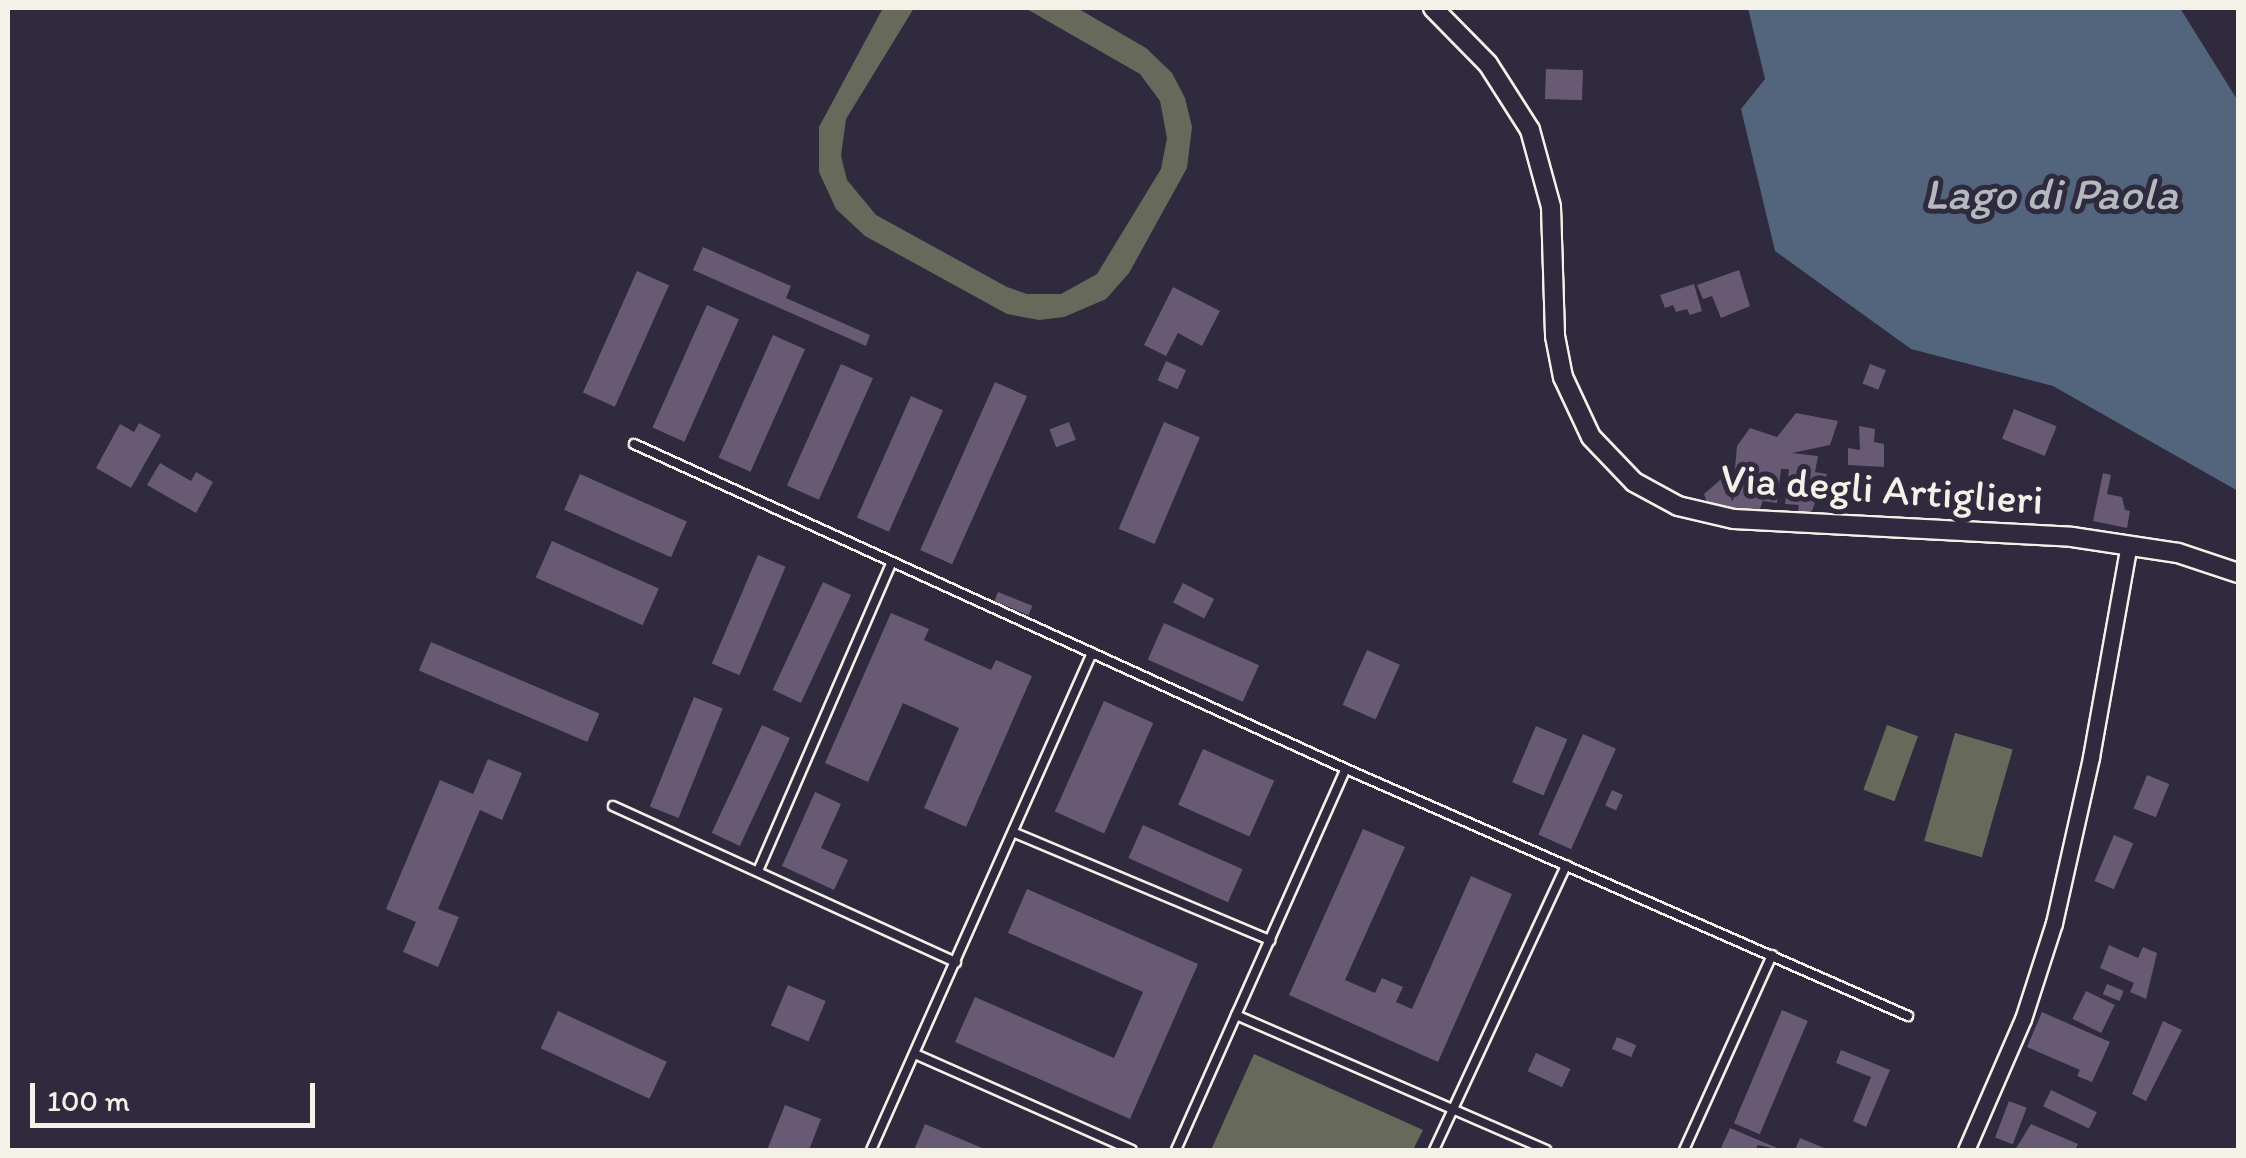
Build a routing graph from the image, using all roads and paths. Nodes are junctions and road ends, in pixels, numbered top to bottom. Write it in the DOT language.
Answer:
graph roads {
  1 [pos="1433,8"];
  2 [pos="634,444"];
  3 [pos="2129,544"];
  4 [pos="892,562"];
  5 [pos="2238,573"];
  6 [pos="1092,653"];
  7 [pos="1346,769"];
  8 [pos="613,806"];
  9 [pos="1015,833"];
  10 [pos="1566,865"];
  11 [pos="758,871"];
  12 [pos="1270,940"];
  13 [pos="1772,955"];
  14 [pos="956,962"];
  15 [pos="1236,1016"];
  16 [pos="1908,1016"];
  17 [pos="916,1054"];
  18 [pos="1452,1110"];
  19 [pos="871,1150"];
  20 [pos="1132,1150"];
  21 [pos="1176,1150"];
  22 [pos="1434,1150"];
  23 [pos="1546,1150"];
  24 [pos="1684,1150"];
  25 [pos="1966,1150"];
  1 -- 3 [label="street, Via degli Artiglieri"];
  2 -- 4 [label="lane"];
  3 -- 5 [label="street, Via degli Artiglieri"];
  3 -- 25 [label="street"];
  4 -- 6 [label="lane"];
  4 -- 11 [label="lane"];
  6 -- 7 [label="lane"];
  6 -- 9 [label="lane"];
  7 -- 10 [label="lane"];
  7 -- 12 [label="lane"];
  8 -- 11 [label="lane"];
  9 -- 12 [label="lane"];
  9 -- 14 [label="lane"];
  10 -- 13 [label="lane"];
  10 -- 18 [label="lane"];
  11 -- 14 [label="lane"];
  12 -- 15 [label="lane"];
  13 -- 16 [label="lane"];
  13 -- 24 [label="lane"];
  14 -- 17 [label="lane"];
  15 -- 18 [label="lane"];
  15 -- 21 [label="lane"];
  17 -- 19 [label="lane"];
  17 -- 20 [label="lane"];
  18 -- 22 [label="lane"];
  18 -- 23 [label="lane"];
}
